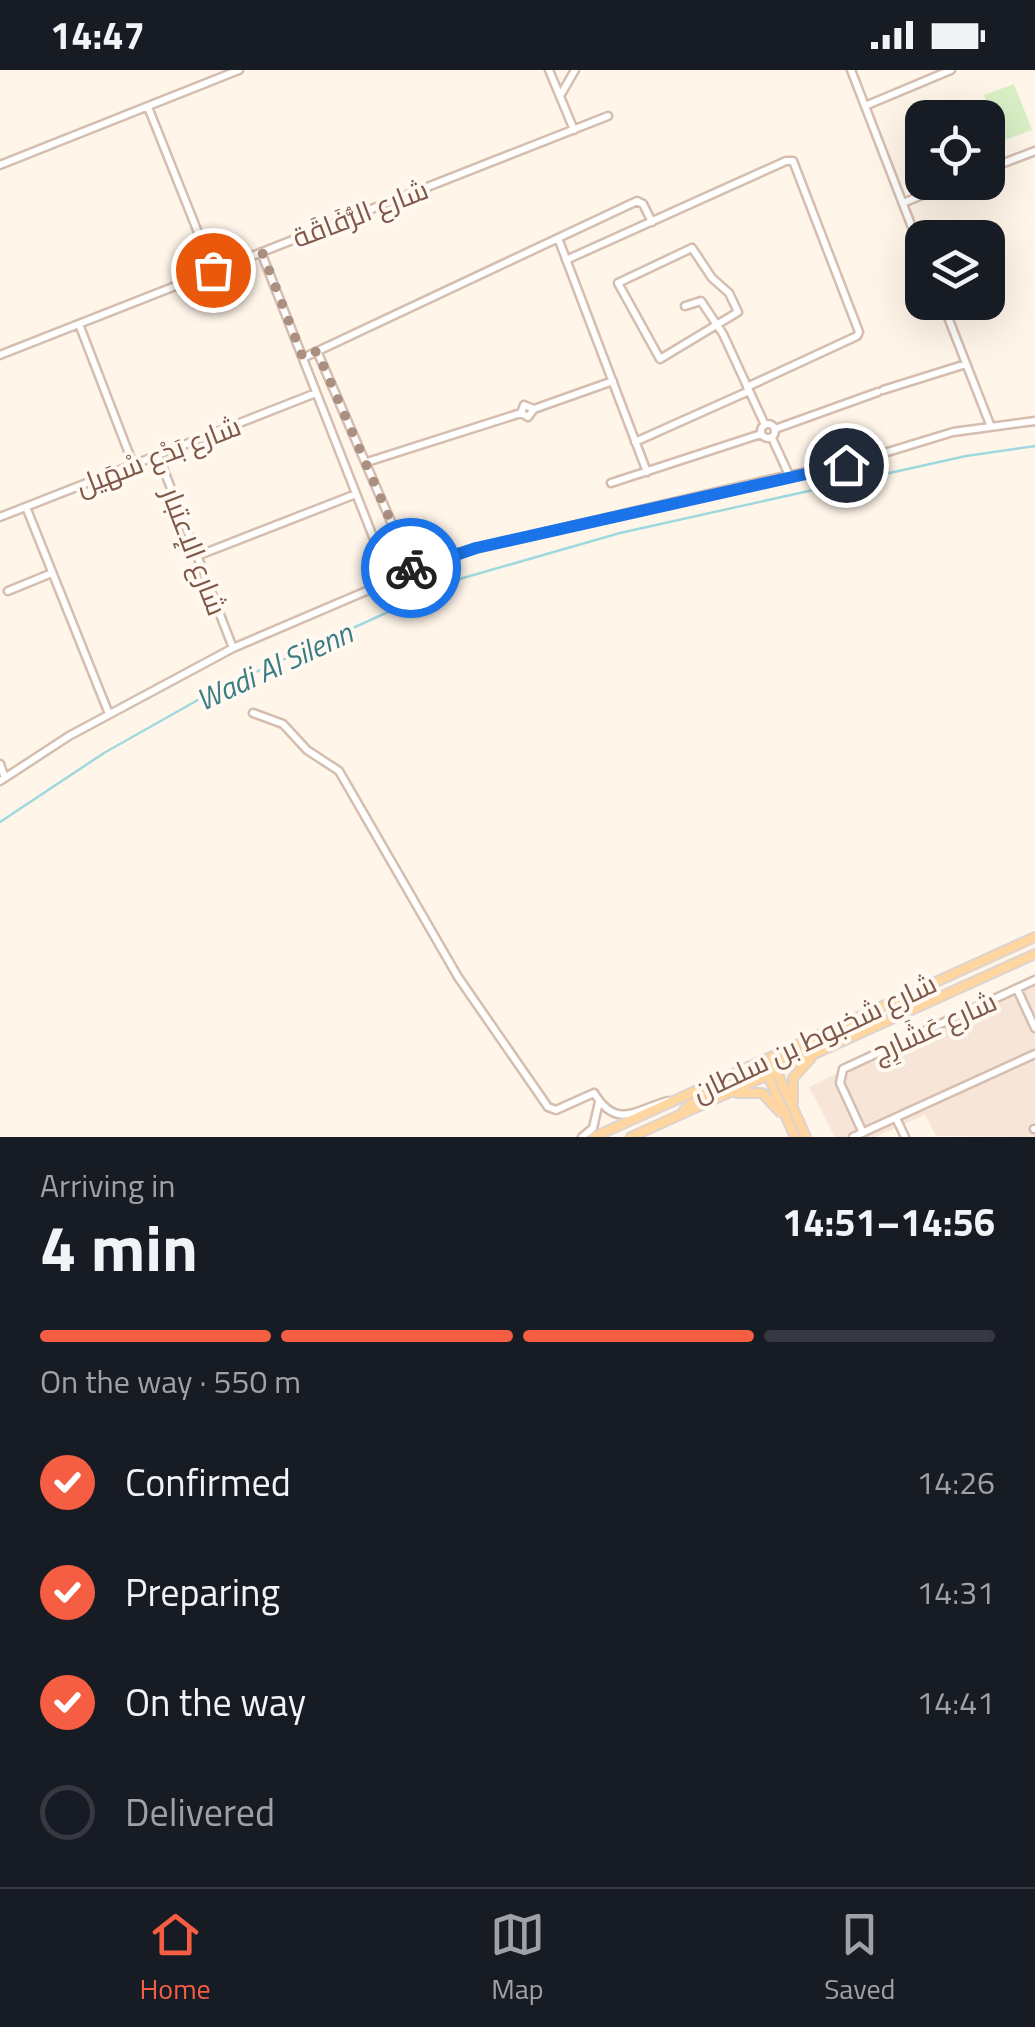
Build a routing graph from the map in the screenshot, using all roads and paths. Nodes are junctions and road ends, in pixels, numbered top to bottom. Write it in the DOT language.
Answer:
graph roads {
  1 [pos="239,70"];
  2 [pos="549,70"];
  3 [pos="575,70"];
  4 [pos="851,70"];
  5 [pos="951,70"];
  6 [pos="560,96"];
  7 [pos="865,106"];
  8 [pos="148,107"];
  9 [pos="608,116"];
  10 [pos="574,130"];
  11 [pos="1035,151"];
  12 [pos="1005,163"];
  13 [pos="0,165"];
  14 [pos="910,200"];
  15 [pos="903,203"];
  16 [pos="909,220"];
  17 [pos="652,222"];
  18 [pos="558,238"];
  19 [pos="262,252"];
  20 [pos="566,260"];
  21 [pos="213,270"];
  22 [pos="686,306"];
  23 [pos="949,320"];
  24 [pos="78,324"];
  25 [pos="718,325"];
  26 [pos="317,351"];
  27 [pos="0,355"];
  28 [pos="303,358"];
  29 [pos="966,364"];
  30 [pos="612,380"];
  31 [pos="748,389"];
  32 [pos="316,393"];
  33 [pos="1035,421"];
  34 [pos="765,424"];
  35 [pos="991,427"];
  36 [pos="775,428"];
  37 [pos="762,434"];
  38 [pos="772,438"];
  39 [pos="635,442"];
  40 [pos="158,455"];
  41 [pos="366,462"];
  42 [pos="133,464"];
  43 [pos="647,472"];
  44 [pos="788,475"];
  45 [pos="612,483"];
  46 [pos="356,494"];
  47 [pos="26,507"];
  48 [pos="0,517"];
  49 [pos="197,556"];
  50 [pos="412,570"];
  51 [pos="52,572"];
  52 [pos="390,580"];
  53 [pos="8,591"];
  54 [pos="233,648"];
  55 [pos="253,712"];
  56 [pos="109,714"];
  57 [pos="0,764"];
  58 [pos="3,780"];
  59 [pos="1035,937"];
  60 [pos="1035,954"];
  61 [pos="1035,980"];
  62 [pos="1017,989"];
  63 [pos="1035,1028"];
  64 [pos="821,1051"];
  65 [pos="1035,1054"];
  66 [pos="769,1066"];
  67 [pos="728,1094"];
  68 [pos="776,1095"];
  69 [pos="598,1100"];
  70 [pos="676,1100"];
  71 [pos="680,1115"];
  72 [pos="896,1118"];
  73 [pos="786,1119"];
  74 [pos="798,1120"];
  75 [pos="862,1133"];
  76 [pos="582,1137"];
  77 [pos="594,1137"];
  78 [pos="632,1137"];
  79 [pos="794,1137"];
  80 [pos="806,1137"];
  81 [pos="853,1137"];
  82 [pos="905,1137"];
  1 -- 8 [label="street"];
  2 -- 6 [label="street"];
  3 -- 6 [label="street"];
  4 -- 7 [label="street"];
  5 -- 7 [label="street"];
  6 -- 10 [label="street"];
  7 -- 15 [label="street"];
  8 -- 13 [label="street"];
  8 -- 21 [label="street"];
  9 -- 10 [label="street, شارع الرُّفَاقَة"];
  10 -- 19 [label="street, شارع الرُّفَاقَة"];
  11 -- 12 [label="street"];
  14 -- 15 [label="street"];
  15 -- 16 [label="street"];
  17 -- 18 [label="street"];
  17 -- 20 [label="street"];
  17 -- 31 [label="street"];
  18 -- 20 [label="street"];
  18 -- 26 [label="street"];
  19 -- 21 [label="street, شارع الرُّفَاقَة"];
  19 -- 28 [label="street"];
  20 -- 30 [label="street"];
  21 -- 24 [label="street, شارع الرُّفَاقَة"];
  22 -- 25 [label="street"];
  23 -- 29 [label="street"];
  24 -- 27 [label="street, شارع الرُّفَاقَة"];
  24 -- 42 [label="street"];
  25 -- 25 [label="street"];
  25 -- 31 [label="street"];
  26 -- 28 [label="street"];
  26 -- 41 [label="street"];
  28 -- 32 [label="street"];
  29 -- 35 [label="street"];
  29 -- 36 [label="street"];
  30 -- 39 [label="street"];
  30 -- 41 [label="street"];
  31 -- 34 [label="street"];
  31 -- 39 [label="street"];
  32 -- 40 [label="street, شارع بَدْع سْهَيل"];
  32 -- 46 [label="street"];
  33 -- 35 [label="street"];
  34 -- 36 [label="street"];
  34 -- 37 [label="street"];
  35 -- 44 [label="street"];
  36 -- 38 [label="street"];
  37 -- 38 [label="street"];
  37 -- 43 [label="street"];
  38 -- 44 [label="street"];
  39 -- 43 [label="street"];
  40 -- 42 [label="street, شارع بَدْع سْهَيل"];
  40 -- 49 [label="street, شارع الإعتبار"];
  41 -- 50 [label="street"];
  42 -- 47 [label="street, شارع بَدْع سْهَيل"];
  43 -- 45 [label="street"];
  44 -- 50 [label="street"];
  46 -- 49 [label="street"];
  46 -- 52 [label="street"];
  47 -- 48 [label="street, شارع بَدْع سْهَيل"];
  47 -- 51 [label="street"];
  49 -- 54 [label="street, شارع الإعتبار"];
  50 -- 52 [label="street"];
  51 -- 53 [label="street"];
  51 -- 56 [label="street"];
  52 -- 54 [label="street"];
  54 -- 56 [label="street"];
  55 -- 69 [label="street"];
  56 -- 58 [label="street"];
  57 -- 58 [label="street"];
  59 -- 66 [label="main road, شارع شخبوط بن سلطان"];
  60 -- 64 [label="main road, شارع شخبوط بن سلطان"];
  61 -- 62 [label="street, شارع عَشَارِج"];
  62 -- 63 [label="street"];
  62 -- 75 [label="street, شارع عَشَارِج"];
  64 -- 66 [label="main road, شارع شخبوط بن سلطان"];
  64 -- 74 [label="main road"];
  65 -- 72 [label="street"];
  66 -- 67 [label="main road, شارع شخبوط بن سلطان"];
  66 -- 68 [label="main road"];
  66 -- 70 [label="main road, شارع شخبوط بن سلطان"];
  66 -- 71 [label="main road"];
  66 -- 74 [label="main road"];
  67 -- 71 [label="main road, شارع شخبوط بن سلطان"];
  67 -- 73 [label="main road"];
  68 -- 73 [label="main road"];
  68 -- 74 [label="main road"];
  69 -- 70 [label="street"];
  69 -- 76 [label="street"];
  70 -- 77 [label="main road, شارع شخبوط بن سلطان"];
  71 -- 78 [label="main road, شارع شخبوط بن سلطان"];
  72 -- 75 [label="street"];
  72 -- 82 [label="street"];
  73 -- 79 [label="main road"];
  74 -- 80 [label="main road"];
  75 -- 81 [label="street"];
}
